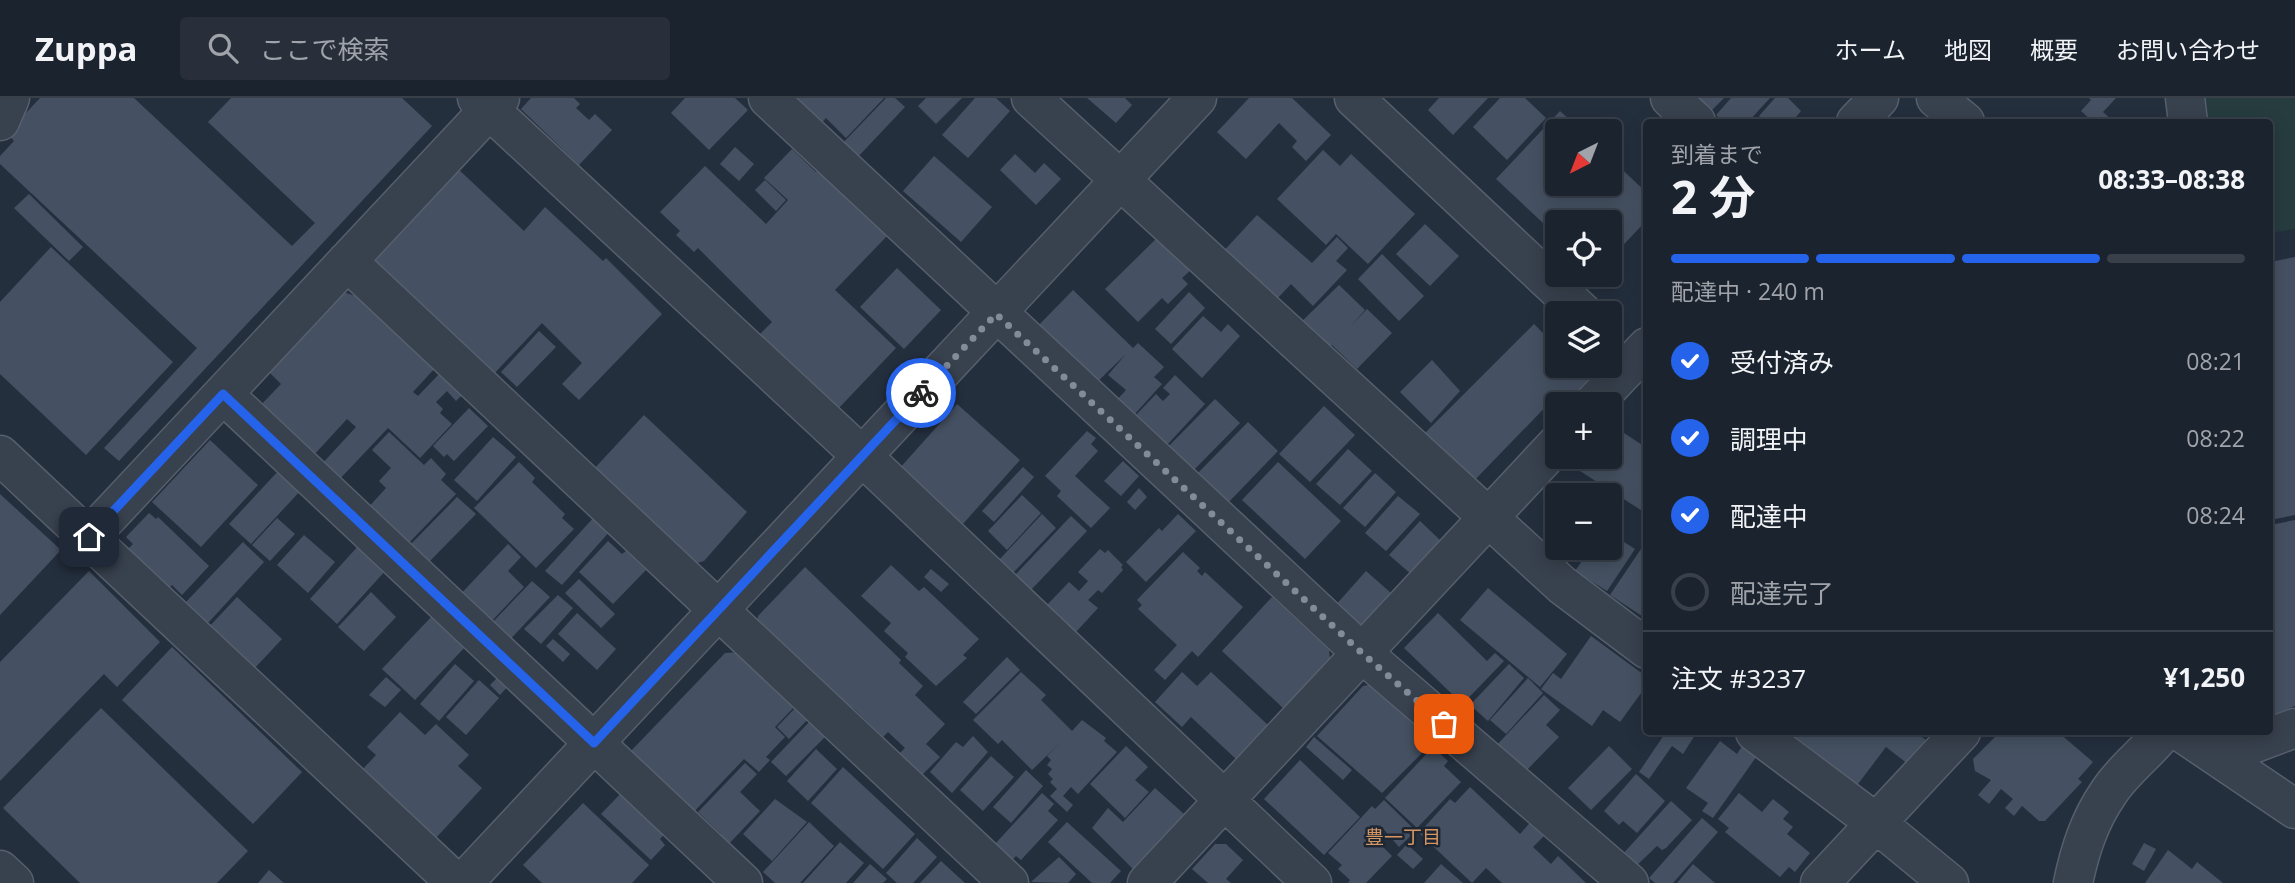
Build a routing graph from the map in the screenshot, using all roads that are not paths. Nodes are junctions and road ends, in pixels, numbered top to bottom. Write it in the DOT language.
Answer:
graph roads {
  1 [pos="10,98"];
  2 [pos="768,98"];
  3 [pos="1031,98"];
  4 [pos="1197,98"];
  5 [pos="1354,98"];
  6 [pos="1670,98"];
  7 [pos="1879,98"];
  8 [pos="1936,98"];
  9 [pos="2185,98"];
  10 [pos="489,102"];
  11 [pos="1693,119"];
  12 [pos="1859,119"];
  13 [pos="1961,119"];
  14 [pos="2188,119"];
  15 [pos="0,121"];
  16 [pos="1119,181"];
  17 [pos="347,261"];
  18 [pos="1570,301"];
  19 [pos="996,314"];
  20 [pos="1634,355"];
  21 [pos="1603,392"];
  22 [pos="223,394"];
  23 [pos="0,455"];
  24 [pos="862,456"];
  25 [pos="1545,457"];
  26 [pos="1488,517"];
  27 [pos="89,537"];
  28 [pos="717,611"];
  29 [pos="1643,646"];
  30 [pos="1362,653"];
  31 [pos="2295,728"];
  32 [pos="1759,735"];
  33 [pos="1958,735"];
  34 [pos="2161,735"];
  35 [pos="2185,735"];
  36 [pos="594,743"];
  37 [pos="2218,757"];
  38 [pos="1224,801"];
  39 [pos="2295,809"];
  40 [pos="1876,823"];
  41 [pos="0,870"];
  42 [pos="13,883"];
  43 [pos="456,883"];
  44 [pos="463,883"];
  45 [pos="743,883"];
  46 [pos="1009,883"];
  47 [pos="1147,883"];
  48 [pos="1312,883"];
  49 [pos="1629,883"];
  50 [pos="1820,883"];
  51 [pos="1949,883"];
  52 [pos="2073,883"];
  1 -- 15 [label="street"];
  2 -- 19 [label="street"];
  3 -- 16 [label="street"];
  4 -- 16 [label="street"];
  5 -- 18 [label="street"];
  6 -- 11 [label="street"];
  7 -- 12 [label="street"];
  8 -- 13 [label="street"];
  9 -- 14 [label="street"];
  10 -- 17 [label="street"];
  10 -- 24 [label="street"];
  16 -- 19 [label="street"];
  16 -- 26 [label="street"];
  17 -- 22 [label="street"];
  17 -- 28 [label="street"];
  19 -- 24 [label="street"];
  19 -- 30 [label="street"];
  20 -- 21 [label="street"];
  22 -- 27 [label="street"];
  22 -- 36 [label="street"];
  23 -- 27 [label="street"];
  24 -- 28 [label="street"];
  24 -- 38 [label="street"];
  25 -- 26 [label="street"];
  26 -- 29 [label="street"];
  26 -- 30 [label="street"];
  27 -- 43 [label="street"];
  28 -- 36 [label="street"];
  28 -- 46 [label="street"];
  30 -- 38 [label="street"];
  30 -- 49 [label="street"];
  31 -- 37 [label="street"];
  32 -- 40 [label="street"];
  33 -- 40 [label="street"];
  34 -- 52 [label="street"];
  35 -- 37 [label="street"];
  36 -- 44 [label="street"];
  36 -- 45 [label="street"];
  37 -- 39 [label="street"];
  38 -- 47 [label="street"];
  38 -- 48 [label="street"];
  40 -- 50 [label="street"];
  40 -- 51 [label="street"];
  41 -- 42 [label="street"];
}
